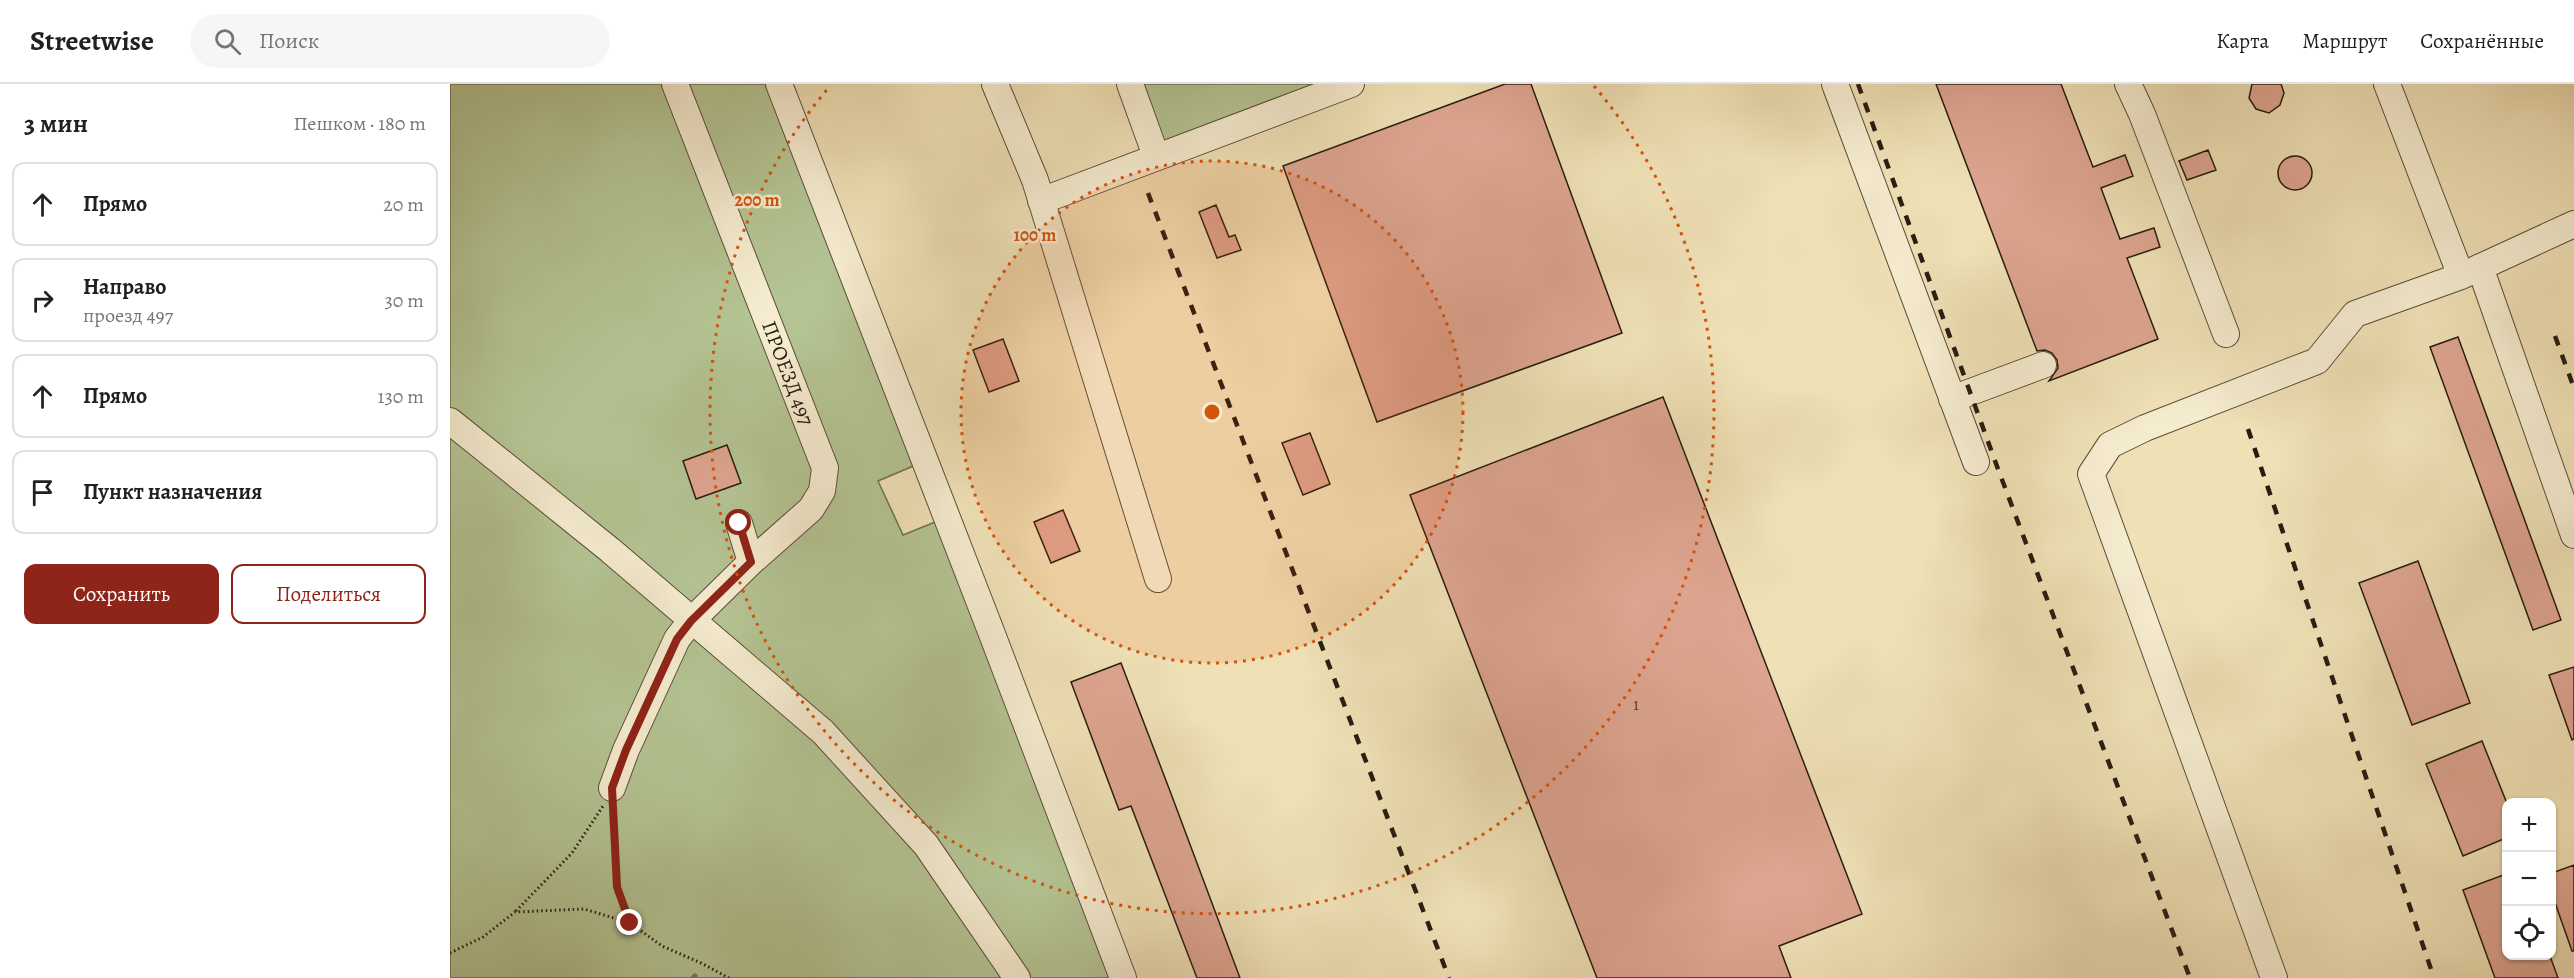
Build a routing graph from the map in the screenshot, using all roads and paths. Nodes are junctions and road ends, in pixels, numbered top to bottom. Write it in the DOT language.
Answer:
graph roads {
  1 [pos="675,84"];
  2 [pos="779,84"];
  3 [pos="995,84"];
  4 [pos="1130,84"];
  5 [pos="1351,84"];
  6 [pos="1835,84"];
  7 [pos="2128,84"];
  8 [pos="2388,84"];
  9 [pos="1156,156"];
  10 [pos="1041,201"];
  11 [pos="2574,224"];
  12 [pos="2470,272"];
  13 [pos="2226,334"];
  14 [pos="2043,365"];
  15 [pos="1952,399"];
  16 [pos="450,421"];
  17 [pos="1976,462"];
  18 [pos="739,523"];
  19 [pos="2574,535"];
  20 [pos="751,562"];
  21 [pos="1158,579"];
  22 [pos="691,621"];
  23 [pos="612,788"];
  24 [pos="515,912"];
  25 [pos="630,923"];
  26 [pos="450,953"];
  27 [pos="729,978"];
  28 [pos="1017,978"];
  29 [pos="1123,978"];
  30 [pos="2274,978"];
  1 -- 20 [label="lane, ПРОЕЗД 497"];
  2 -- 29 [label="lane"];
  3 -- 10 [label="lane"];
  4 -- 9 [label="lane"];
  5 -- 9 [label="lane"];
  6 -- 15 [label="lane"];
  7 -- 13 [label="lane"];
  8 -- 12 [label="lane"];
  9 -- 10 [label="lane"];
  10 -- 21 [label="lane"];
  11 -- 12 [label="lane"];
  12 -- 19 [label="lane"];
  12 -- 30 [label="lane"];
  14 -- 15 [label="lane"];
  15 -- 17 [label="lane"];
  16 -- 22 [label="lane"];
  18 -- 20 [label="lane"];
  20 -- 22 [label="lane, ПРОЕЗД 497"];
  22 -- 23 [label="lane, ПРОЕЗД 497"];
  22 -- 28 [label="lane"];
  23 -- 24 [label="path"];
  23 -- 25 [label="path"];
  24 -- 25 [label="path"];
  24 -- 26 [label="path"];
  25 -- 27 [label="path"];
}
